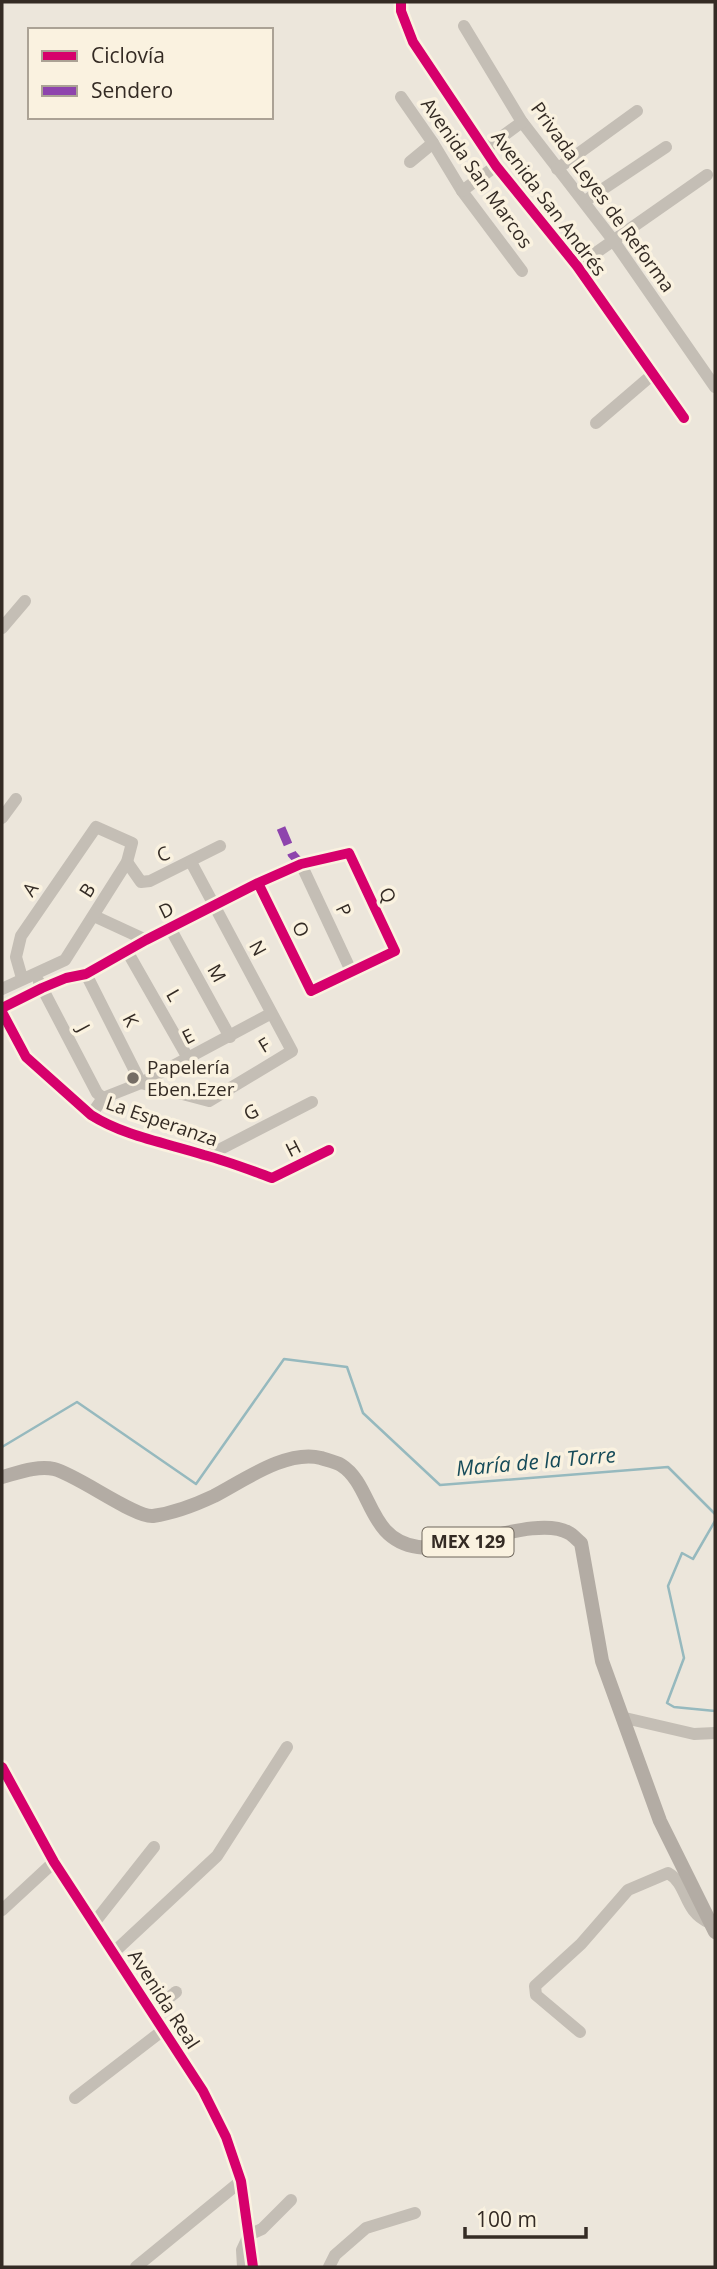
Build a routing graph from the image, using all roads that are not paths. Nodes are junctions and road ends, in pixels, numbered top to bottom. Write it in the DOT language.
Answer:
graph roads {
  1 [pos="401,2"];
  2 [pos="464,26"];
  3 [pos="401,97"];
  4 [pos="637,111"];
  5 [pos="522,122"];
  6 [pos="433,143"];
  7 [pos="666,147"];
  8 [pos="485,149"];
  9 [pos="410,162"];
  10 [pos="496,166"];
  11 [pos="557,169"];
  12 [pos="707,175"];
  13 [pos="462,191"];
  14 [pos="585,201"];
  15 [pos="613,240"];
  16 [pos="577,266"];
  17 [pos="522,271"];
  18 [pos="652,375"];
  19 [pos="715,387"];
  20 [pos="684,418"];
  21 [pos="596,423"];
  22 [pos="25,601"];
  23 [pos="2,628"];
  24 [pos="16,799"];
  25 [pos="2,818"];
  26 [pos="220,846"];
  27 [pos="349,853"];
  28 [pos="127,862"];
  29 [pos="191,862"];
  30 [pos="301,864"];
  31 [pos="258,883"];
  32 [pos="214,906"];
  33 [pos="94,916"];
  34 [pos="170,928"];
  35 [pos="146,940"];
  36 [pos="127,951"];
  37 [pos="35,972"];
  38 [pos="352,973"];
  39 [pos="86,974"];
  40 [pos="22,978"];
  41 [pos="42,988"];
  42 [pos="2,989"];
  43 [pos="2,1010"];
  44 [pos="270,1014"];
  45 [pos="230,1037"];
  46 [pos="292,1051"];
  47 [pos="188,1058"];
  48 [pos="141,1083"];
  49 [pos="103,1098"];
  50 [pos="312,1102"];
  51 [pos="91,1115"];
  52 [pos="329,1150"];
  53 [pos="207,1156"];
  54 [pos="272,1178"];
  55 [pos="2,1477"];
  56 [pos="625,1718"];
  57 [pos="715,1733"];
  58 [pos="287,1747"];
  59 [pos="2,1767"];
  60 [pos="154,1847"];
  61 [pos="54,1863"];
  62 [pos="2,1910"];
  63 [pos="94,1923"];
  64 [pos="713,1925"];
  65 [pos="113,1953"];
  66 [pos="176,1992"];
  67 [pos="151,2012"];
  68 [pos="162,2031"];
  69 [pos="580,2032"];
  70 [pos="75,2098"];
  71 [pos="241,2181"];
  72 [pos="291,2200"];
  73 [pos="415,2213"];
  74 [pos="249,2235"];
  75 [pos="136,2267"];
  76 [pos="243,2267"];
  77 [pos="253,2267"];
  78 [pos="328,2267"];
  1 -- 8 [label="street, Avenida San Andrés"];
  2 -- 5 [label="street, Privada Leyes de Reforma"];
  3 -- 6 [label="street, Avenida San Marcos"];
  4 -- 11 [label="street"];
  5 -- 8 [label="street"];
  5 -- 11 [label="street, Privada Leyes de Reforma"];
  6 -- 9 [label="street"];
  6 -- 13 [label="street, Avenida San Marcos"];
  7 -- 14 [label="street"];
  8 -- 10 [label="street, Avenida San Andrés"];
  10 -- 13 [label="street"];
  10 -- 16 [label="street, Avenida San Andrés"];
  11 -- 14 [label="street, Privada Leyes de Reforma"];
  12 -- 15 [label="street"];
  13 -- 17 [label="street, Avenida San Marcos"];
  14 -- 15 [label="street, Privada Leyes de Reforma"];
  15 -- 16 [label="street"];
  15 -- 19 [label="street, Privada Leyes de Reforma"];
  16 -- 18 [label="street, Avenida San Andrés"];
  18 -- 20 [label="street, Avenida San Andrés"];
  18 -- 21 [label="street"];
  22 -- 23 [label="street"];
  24 -- 25 [label="street"];
  26 -- 29 [label="street, C"];
  27 -- 30 [label="street, D"];
  27 -- 38 [label="street, Q"];
  28 -- 29 [label="street, C"];
  28 -- 33 [label="street, B"];
  28 -- 40 [label="street, A"];
  29 -- 32 [label="street, N"];
  30 -- 31 [label="street, D"];
  30 -- 38 [label="street, P"];
  31 -- 32 [label="street, D"];
  31 -- 38 [label="street, O"];
  32 -- 34 [label="street, D"];
  32 -- 44 [label="street, N"];
  33 -- 35 [label="street"];
  33 -- 37 [label="street, B"];
  34 -- 35 [label="street, D"];
  34 -- 45 [label="street, M"];
  35 -- 36 [label="street, D"];
  36 -- 39 [label="street, D"];
  36 -- 47 [label="street, L"];
  37 -- 40 [label="street"];
  37 -- 41 [label="street, J"];
  39 -- 41 [label="street, D"];
  39 -- 48 [label="street, K"];
  40 -- 42 [label="street"];
  41 -- 43 [label="street, D"];
  41 -- 49 [label="street, J"];
  43 -- 51 [label="street, La Esperanza"];
  44 -- 45 [label="street, E"];
  44 -- 46 [label="street, N"];
  45 -- 47 [label="street, E"];
  46 -- 48 [label="street, F"];
  47 -- 48 [label="street, E"];
  48 -- 49 [label="street, E"];
  49 -- 51 [label="street"];
  50 -- 53 [label="street, G"];
  51 -- 53 [label="street, La Esperanza"];
  52 -- 54 [label="street, H"];
  53 -- 54 [label="street, La Esperanza"];
  55 -- 56 [label="main road, MEX 129"];
  56 -- 57 [label="street"];
  56 -- 64 [label="main road, MEX 129"];
  58 -- 65 [label="street"];
  59 -- 61 [label="street, Avenida Real"];
  60 -- 63 [label="street"];
  61 -- 62 [label="street"];
  61 -- 63 [label="street, Avenida Real"];
  63 -- 65 [label="street, Avenida Real"];
  64 -- 69 [label="street"];
  65 -- 67 [label="street, Avenida Real"];
  66 -- 67 [label="street"];
  67 -- 68 [label="street, Avenida Real"];
  68 -- 70 [label="street"];
  68 -- 71 [label="street, Avenida Real"];
  71 -- 74 [label="street, Avenida Real"];
  71 -- 75 [label="street"];
  72 -- 74 [label="street"];
  73 -- 78 [label="street"];
  74 -- 76 [label="street"];
  74 -- 77 [label="street, Avenida Real"];
}
